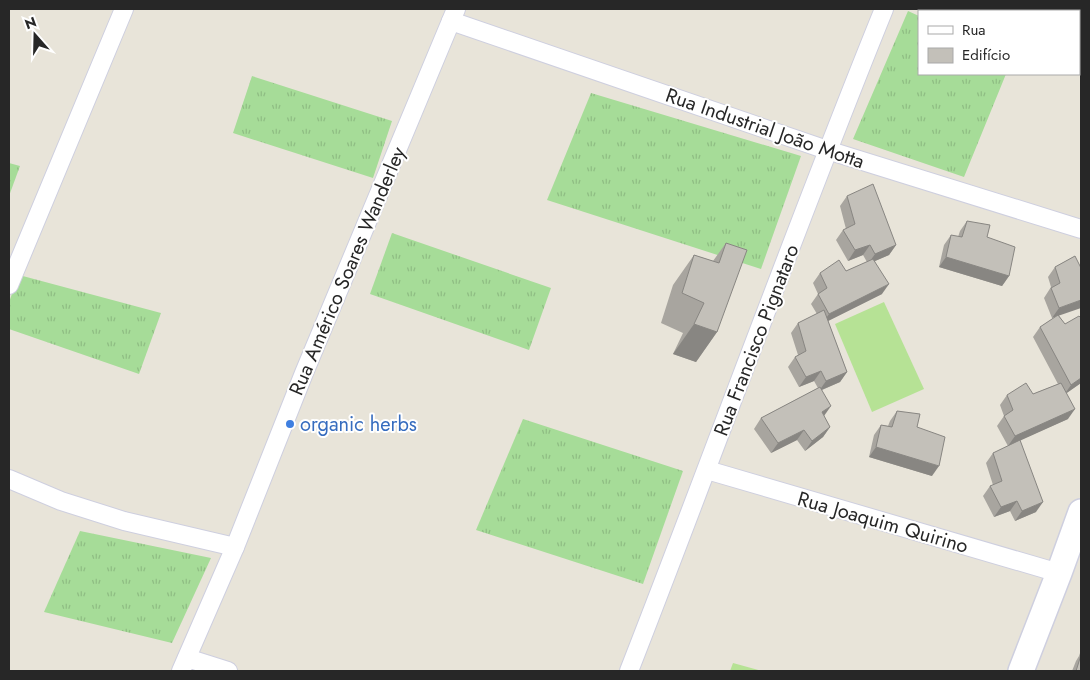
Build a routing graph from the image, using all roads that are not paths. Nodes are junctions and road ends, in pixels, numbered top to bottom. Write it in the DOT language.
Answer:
graph roads {
  1 [pos="124,9"];
  2 [pos="884,9"];
  3 [pos="454,15"];
  4 [pos="827,150"];
  5 [pos="1081,229"];
  6 [pos="9,285"];
  7 [pos="707,470"];
  8 [pos="9,479"];
  9 [pos="1081,512"];
  10 [pos="235,547"];
  11 [pos="1059,574"];
  12 [pos="184,665"];
  13 [pos="228,671"];
  14 [pos="629,671"];
  15 [pos="1021,671"];
  1 -- 6 [label="street"];
  2 -- 4 [label="street, Rua Francisco Pignataro"];
  3 -- 4 [label="street, Rua Industrial João Motta"];
  3 -- 10 [label="street, Rua Américo Soares Wanderley"];
  4 -- 5 [label="street, Rua Industrial João Motta"];
  4 -- 7 [label="street, Rua Francisco Pignataro"];
  7 -- 11 [label="street, Rua Joaquim Quirino"];
  7 -- 14 [label="street, Rua Francisco Pignataro"];
  8 -- 10 [label="street"];
  9 -- 11 [label="main road"];
  10 -- 12 [label="street, Rua Américo Soares Wanderley"];
  11 -- 15 [label="main road"];
  12 -- 13 [label="street"];
}
